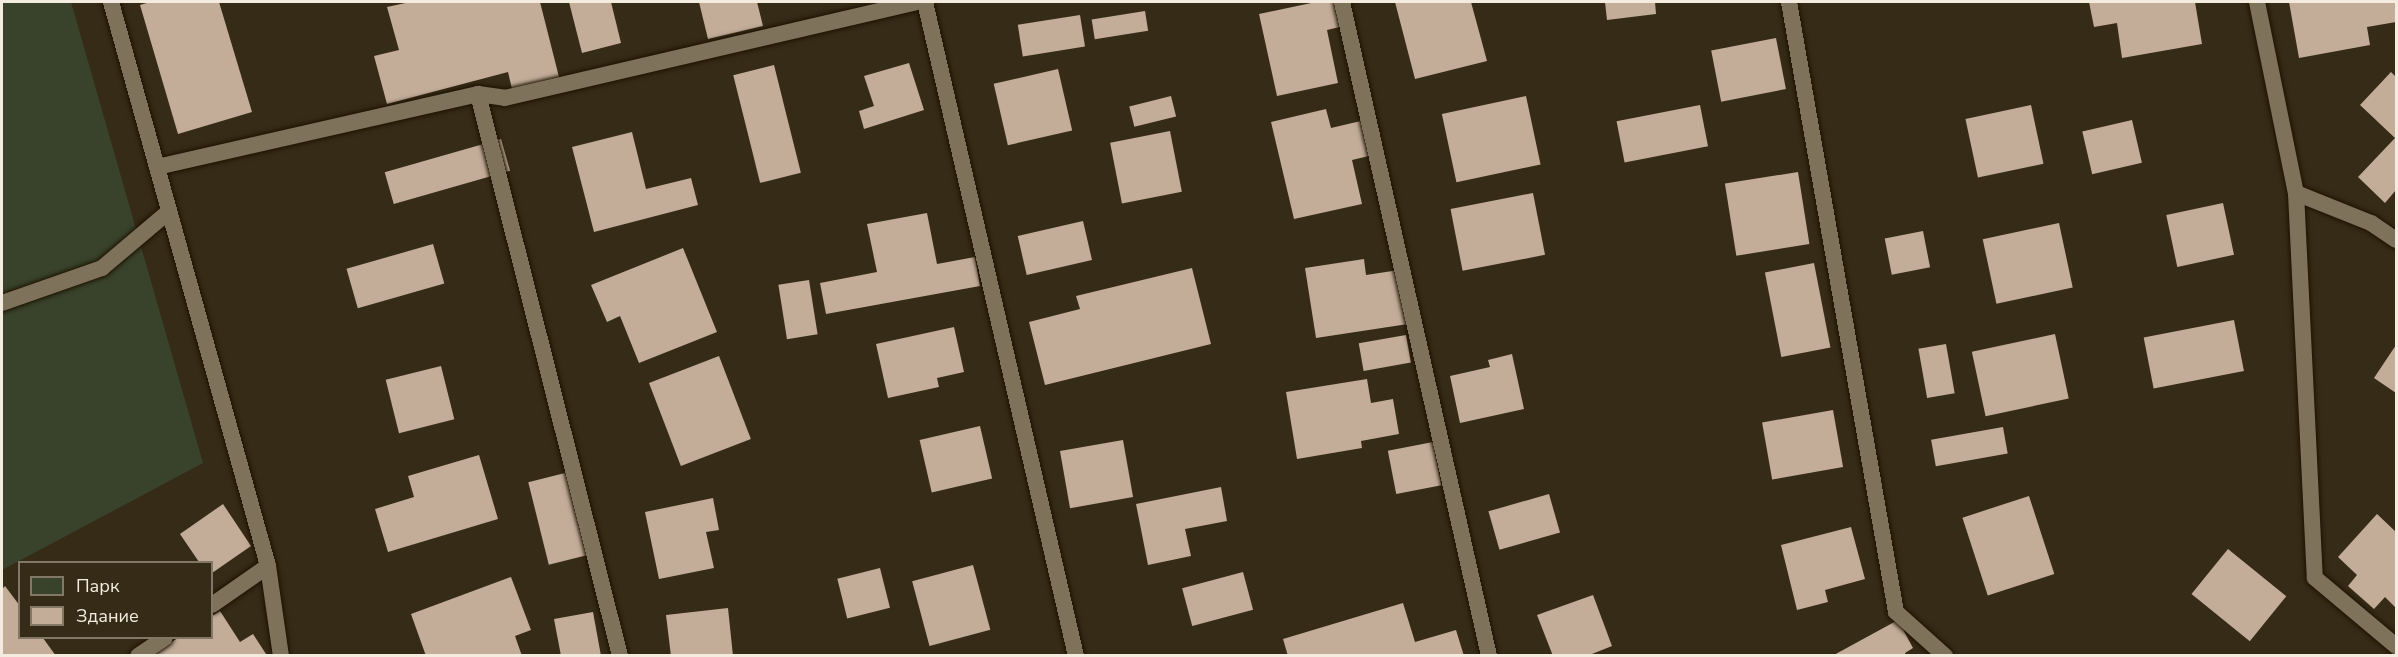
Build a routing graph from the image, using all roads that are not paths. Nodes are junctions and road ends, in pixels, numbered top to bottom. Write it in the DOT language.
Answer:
graph roads {
  1 [pos="111,2"];
  2 [pos="916,2"];
  3 [pos="925,2"];
  4 [pos="1342,2"];
  5 [pos="1789,2"];
  6 [pos="2257,2"];
  7 [pos="478,94"];
  8 [pos="157,167"];
  9 [pos="2296,193"];
  10 [pos="167,213"];
  11 [pos="2397,240"];
  12 [pos="2,303"];
  13 [pos="268,566"];
  14 [pos="213,604"];
  15 [pos="164,639"];
  16 [pos="2397,646"];
  17 [pos="138,656"];
  18 [pos="281,656"];
  19 [pos="621,656"];
  20 [pos="1076,656"];
  21 [pos="1489,656"];
  22 [pos="1945,656"];
  1 -- 8 [label="lane"];
  2 -- 7 [label="lane"];
  3 -- 20 [label="lane"];
  4 -- 21 [label="lane"];
  5 -- 22 [label="lane"];
  6 -- 9 [label="lane"];
  7 -- 8 [label="lane"];
  7 -- 19 [label="lane"];
  8 -- 10 [label="lane"];
  9 -- 11 [label="lane"];
  9 -- 16 [label="lane"];
  10 -- 12 [label="lane"];
  10 -- 13 [label="lane"];
  13 -- 14 [label="lane"];
  13 -- 18 [label="lane"];
  15 -- 17 [label="lane"];
}
